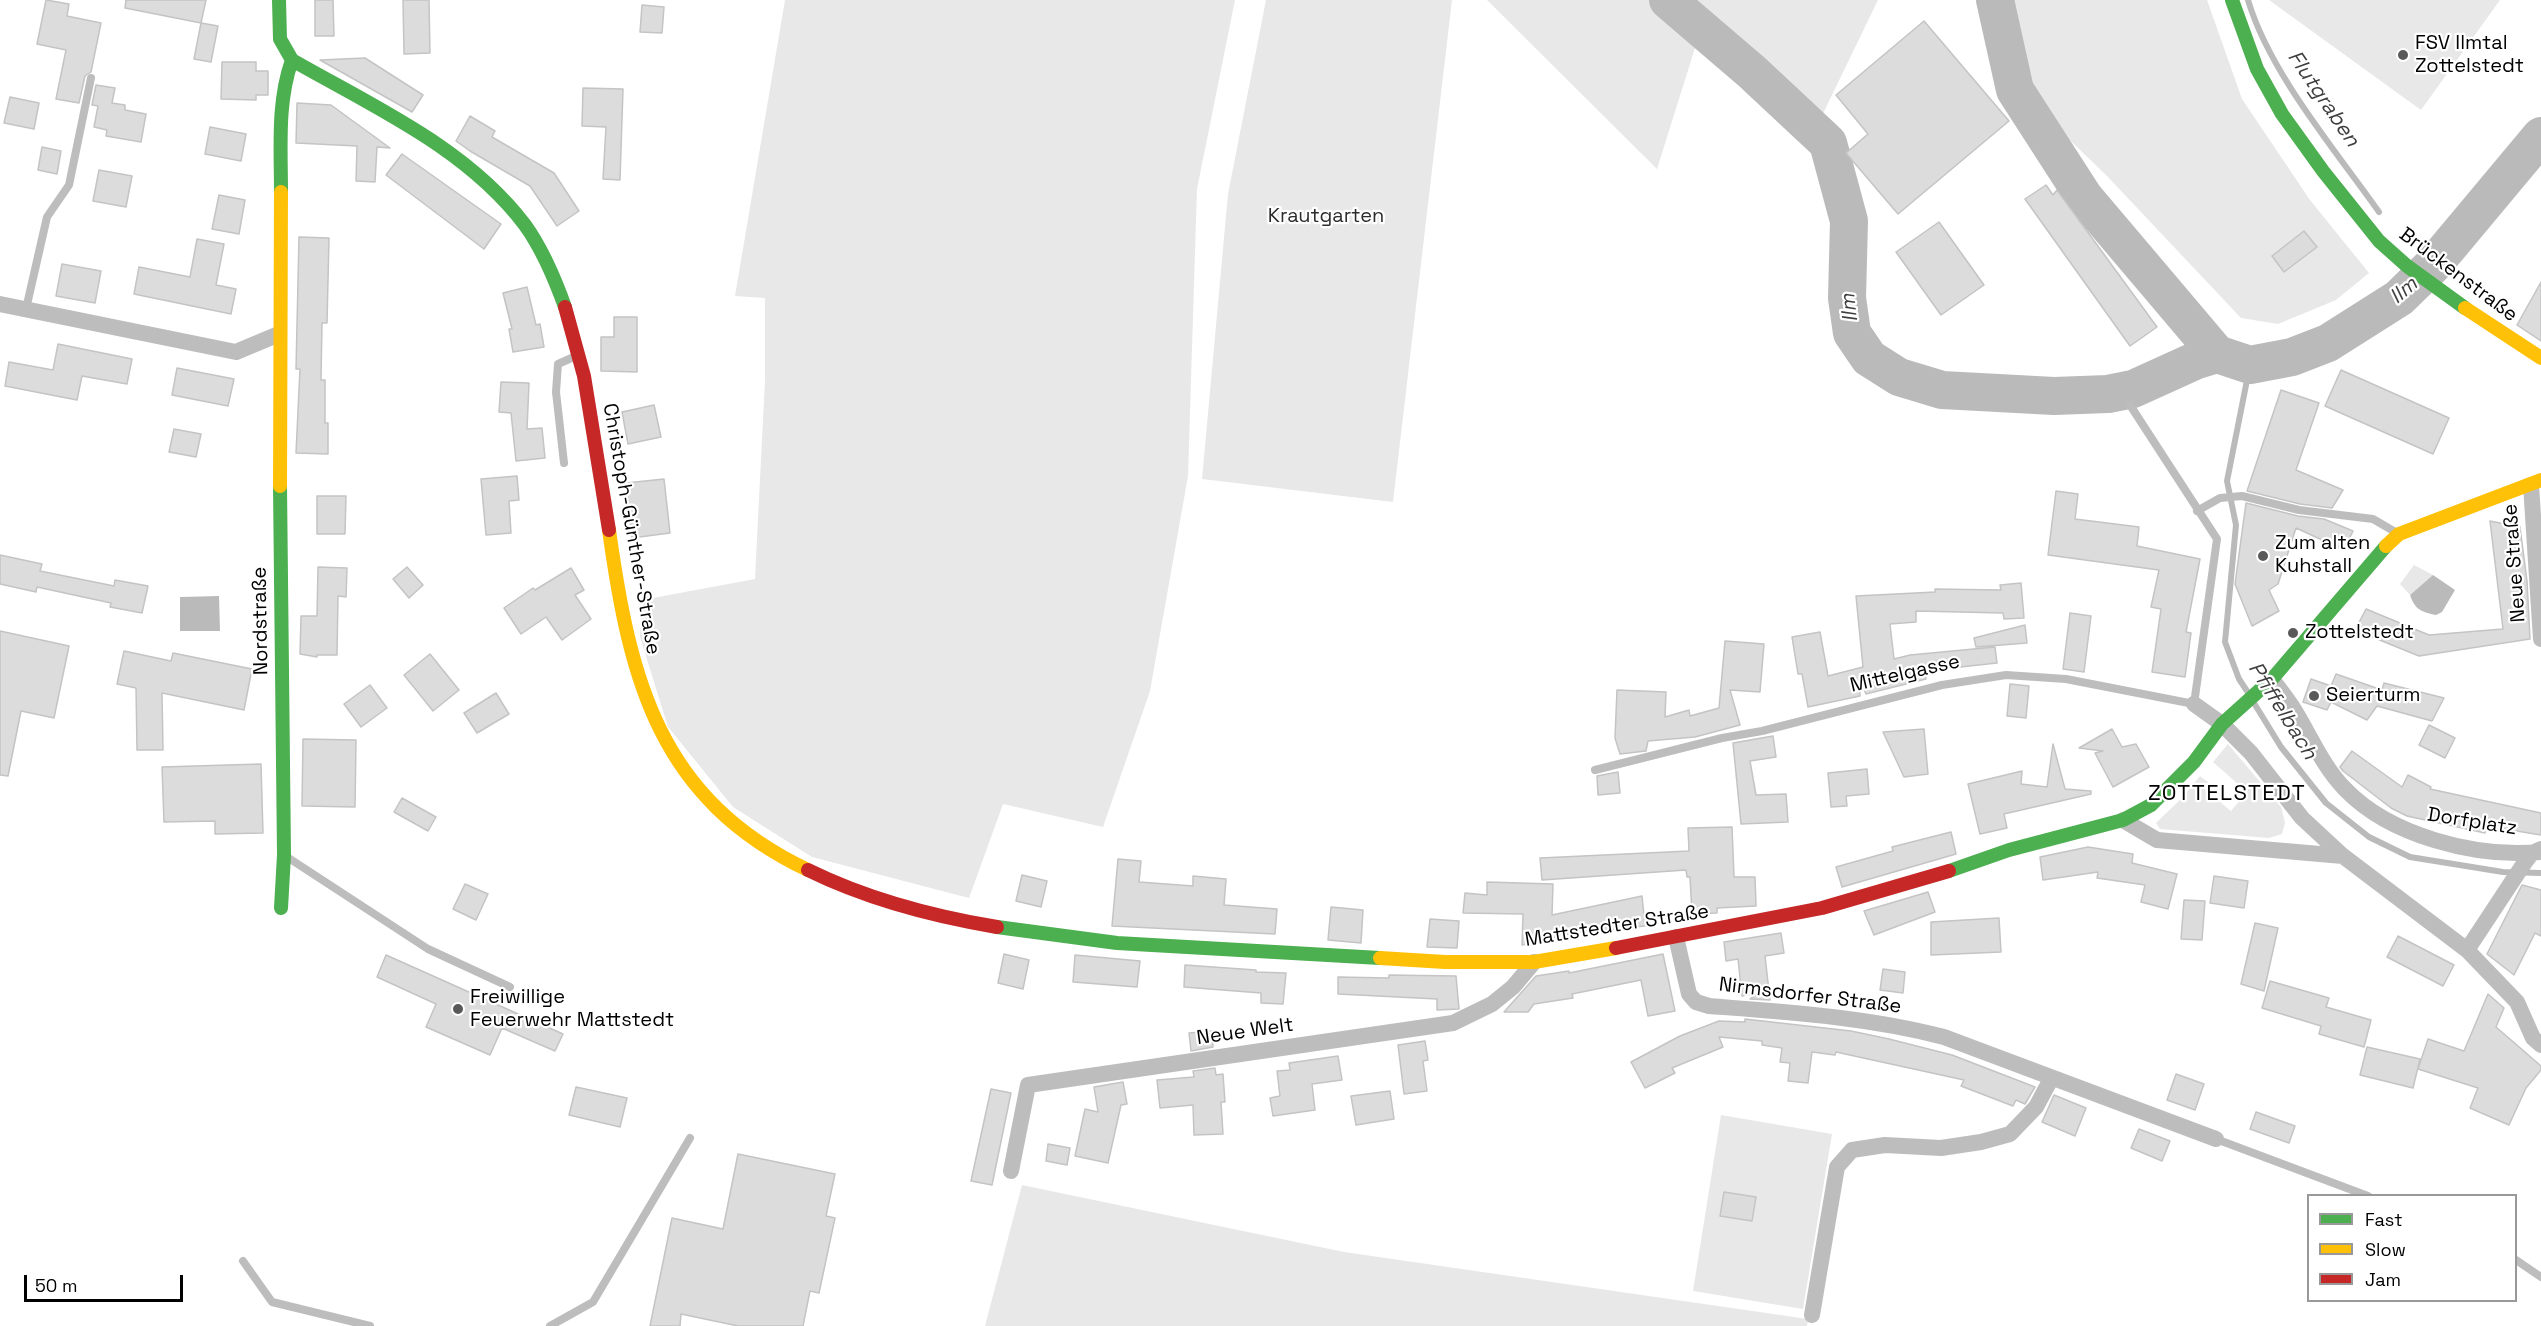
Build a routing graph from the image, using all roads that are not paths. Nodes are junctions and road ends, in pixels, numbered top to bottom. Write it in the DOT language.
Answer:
graph roads {
  1 [pos="279,0"];
  2 [pos="2232,0"];
  3 [pos="292,60"];
  4 [pos="91,78"];
  5 [pos="0,304"];
  6 [pos="26,309"];
  7 [pos="279,334"];
  8 [pos="579,355"];
  9 [pos="2541,358"];
  10 [pos="2130,405"];
  11 [pos="564,463"];
  12 [pos="2536,482"];
  13 [pos="2198,512"];
  14 [pos="2398,534"];
  15 [pos="2541,639"];
  16 [pos="2266,684"];
  17 [pos="2194,704"];
  18 [pos="2222,724"];
  19 [pos="1595,770"];
  20 [pos="2123,820"];
  21 [pos="2535,854"];
  22 [pos="284,855"];
  23 [pos="2343,856"];
  24 [pos="281,908"];
  25 [pos="1676,937"];
  26 [pos="1068,938"];
  27 [pos="2467,950"];
  28 [pos="1534,962"];
  29 [pos="510,987"];
  30 [pos="2541,1045"];
  31 [pos="2051,1079"];
  32 [pos="690,1138"];
  33 [pos="2216,1139"];
  34 [pos="1011,1171"];
  35 [pos="2363,1194"];
  36 [pos="243,1261"];
  37 [pos="2517,1261"];
  38 [pos="2541,1277"];
  39 [pos="1812,1315"];
  40 [pos="370,1326"];
  41 [pos="550,1326"];
  1 -- 3 [label="street"];
  2 -- 9 [label="street, Brückenstraße"];
  3 -- 7 [label="street, Nordstraße"];
  3 -- 8 [label="street, Christoph-Günther-Straße"];
  4 -- 6 [label="lane"];
  5 -- 6 [label="street"];
  6 -- 7 [label="street"];
  7 -- 22 [label="street, Nordstraße"];
  8 -- 11 [label="lane"];
  8 -- 26 [label="street, Christoph-Günther-Straße"];
  10 -- 13 [label="lane"];
  12 -- 14 [label="street"];
  12 -- 15 [label="street, Neue Straße"];
  13 -- 14 [label="lane"];
  13 -- 17 [label="lane"];
  14 -- 16 [label="street"];
  16 -- 18 [label="street"];
  16 -- 21 [label="street, Dorfplatz"];
  17 -- 18 [label="street, Mittelgasse"];
  17 -- 19 [label="lane, Mittelgasse"];
  18 -- 20 [label="street"];
  18 -- 23 [label="street"];
  20 -- 23 [label="street"];
  20 -- 25 [label="street, Mattstedter Straße"];
  21 -- 27 [label="street, Dorfplatz"];
  22 -- 24 [label="street, Nordstraße"];
  22 -- 29 [label="lane"];
  23 -- 27 [label="street"];
  25 -- 28 [label="street, Mattstedter Straße"];
  25 -- 31 [label="street, Nirmsdorfer Straße"];
  26 -- 28 [label="street, Mattstedter Straße"];
  27 -- 30 [label="street"];
  28 -- 34 [label="street, Neue Welt"];
  31 -- 33 [label="street, Nirmsdorfer Straße"];
  31 -- 39 [label="street"];
  32 -- 41 [label="lane"];
  33 -- 35 [label="lane, Nirmsdorfer Straße"];
  36 -- 40 [label="lane"];
  37 -- 38 [label="lane"];
}
